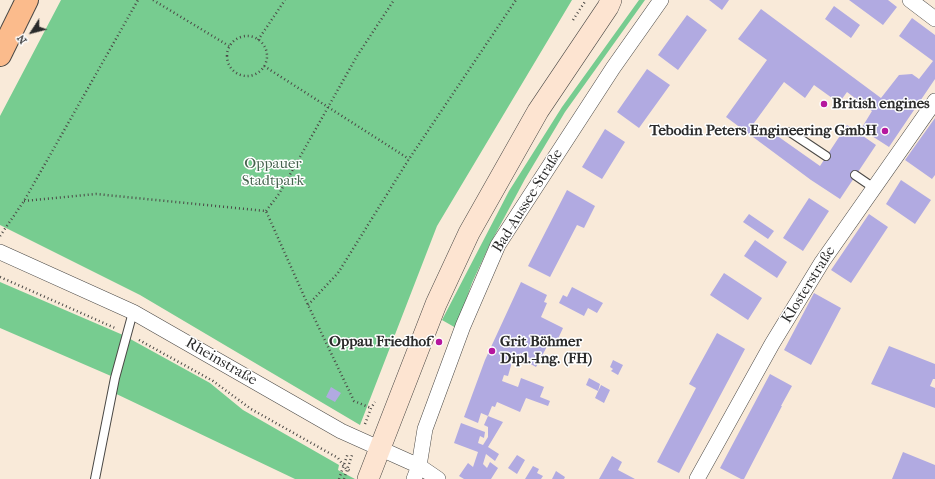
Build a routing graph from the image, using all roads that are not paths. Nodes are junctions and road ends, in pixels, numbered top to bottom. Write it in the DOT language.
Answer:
graph roads {
  1 [pos="27,0"];
  2 [pos="662,0"];
  3 [pos="910,0"];
  4 [pos="612,2"];
  5 [pos="935,19"];
  6 [pos="0,55"];
  7 [pos="935,101"];
  8 [pos="790,132"];
  9 [pos="826,156"];
  10 [pos="855,176"];
  11 [pos="874,188"];
  12 [pos="0,252"];
  13 [pos="133,312"];
  14 [pos="379,448"];
  15 [pos="416,472"];
  16 [pos="95,479"];
  17 [pos="368,479"];
  18 [pos="438,479"];
  19 [pos="697,479"];
  1 -- 6 [label="highway"];
  2 -- 15 [label="street, Bad-Aussee-Straße"];
  3 -- 5 [label="street"];
  4 -- 14 [label="street"];
  7 -- 11 [label="street, Klosterstraße"];
  8 -- 9 [label="lane"];
  10 -- 11 [label="lane"];
  11 -- 19 [label="street, Klosterstraße"];
  12 -- 13 [label="street, Rheinstraße"];
  13 -- 14 [label="street, Rheinstraße"];
  13 -- 16 [label="lane"];
  14 -- 15 [label="street, Rheinstraße"];
  14 -- 17 [label="street"];
  15 -- 18 [label="street, Rheinstraße"];
}
